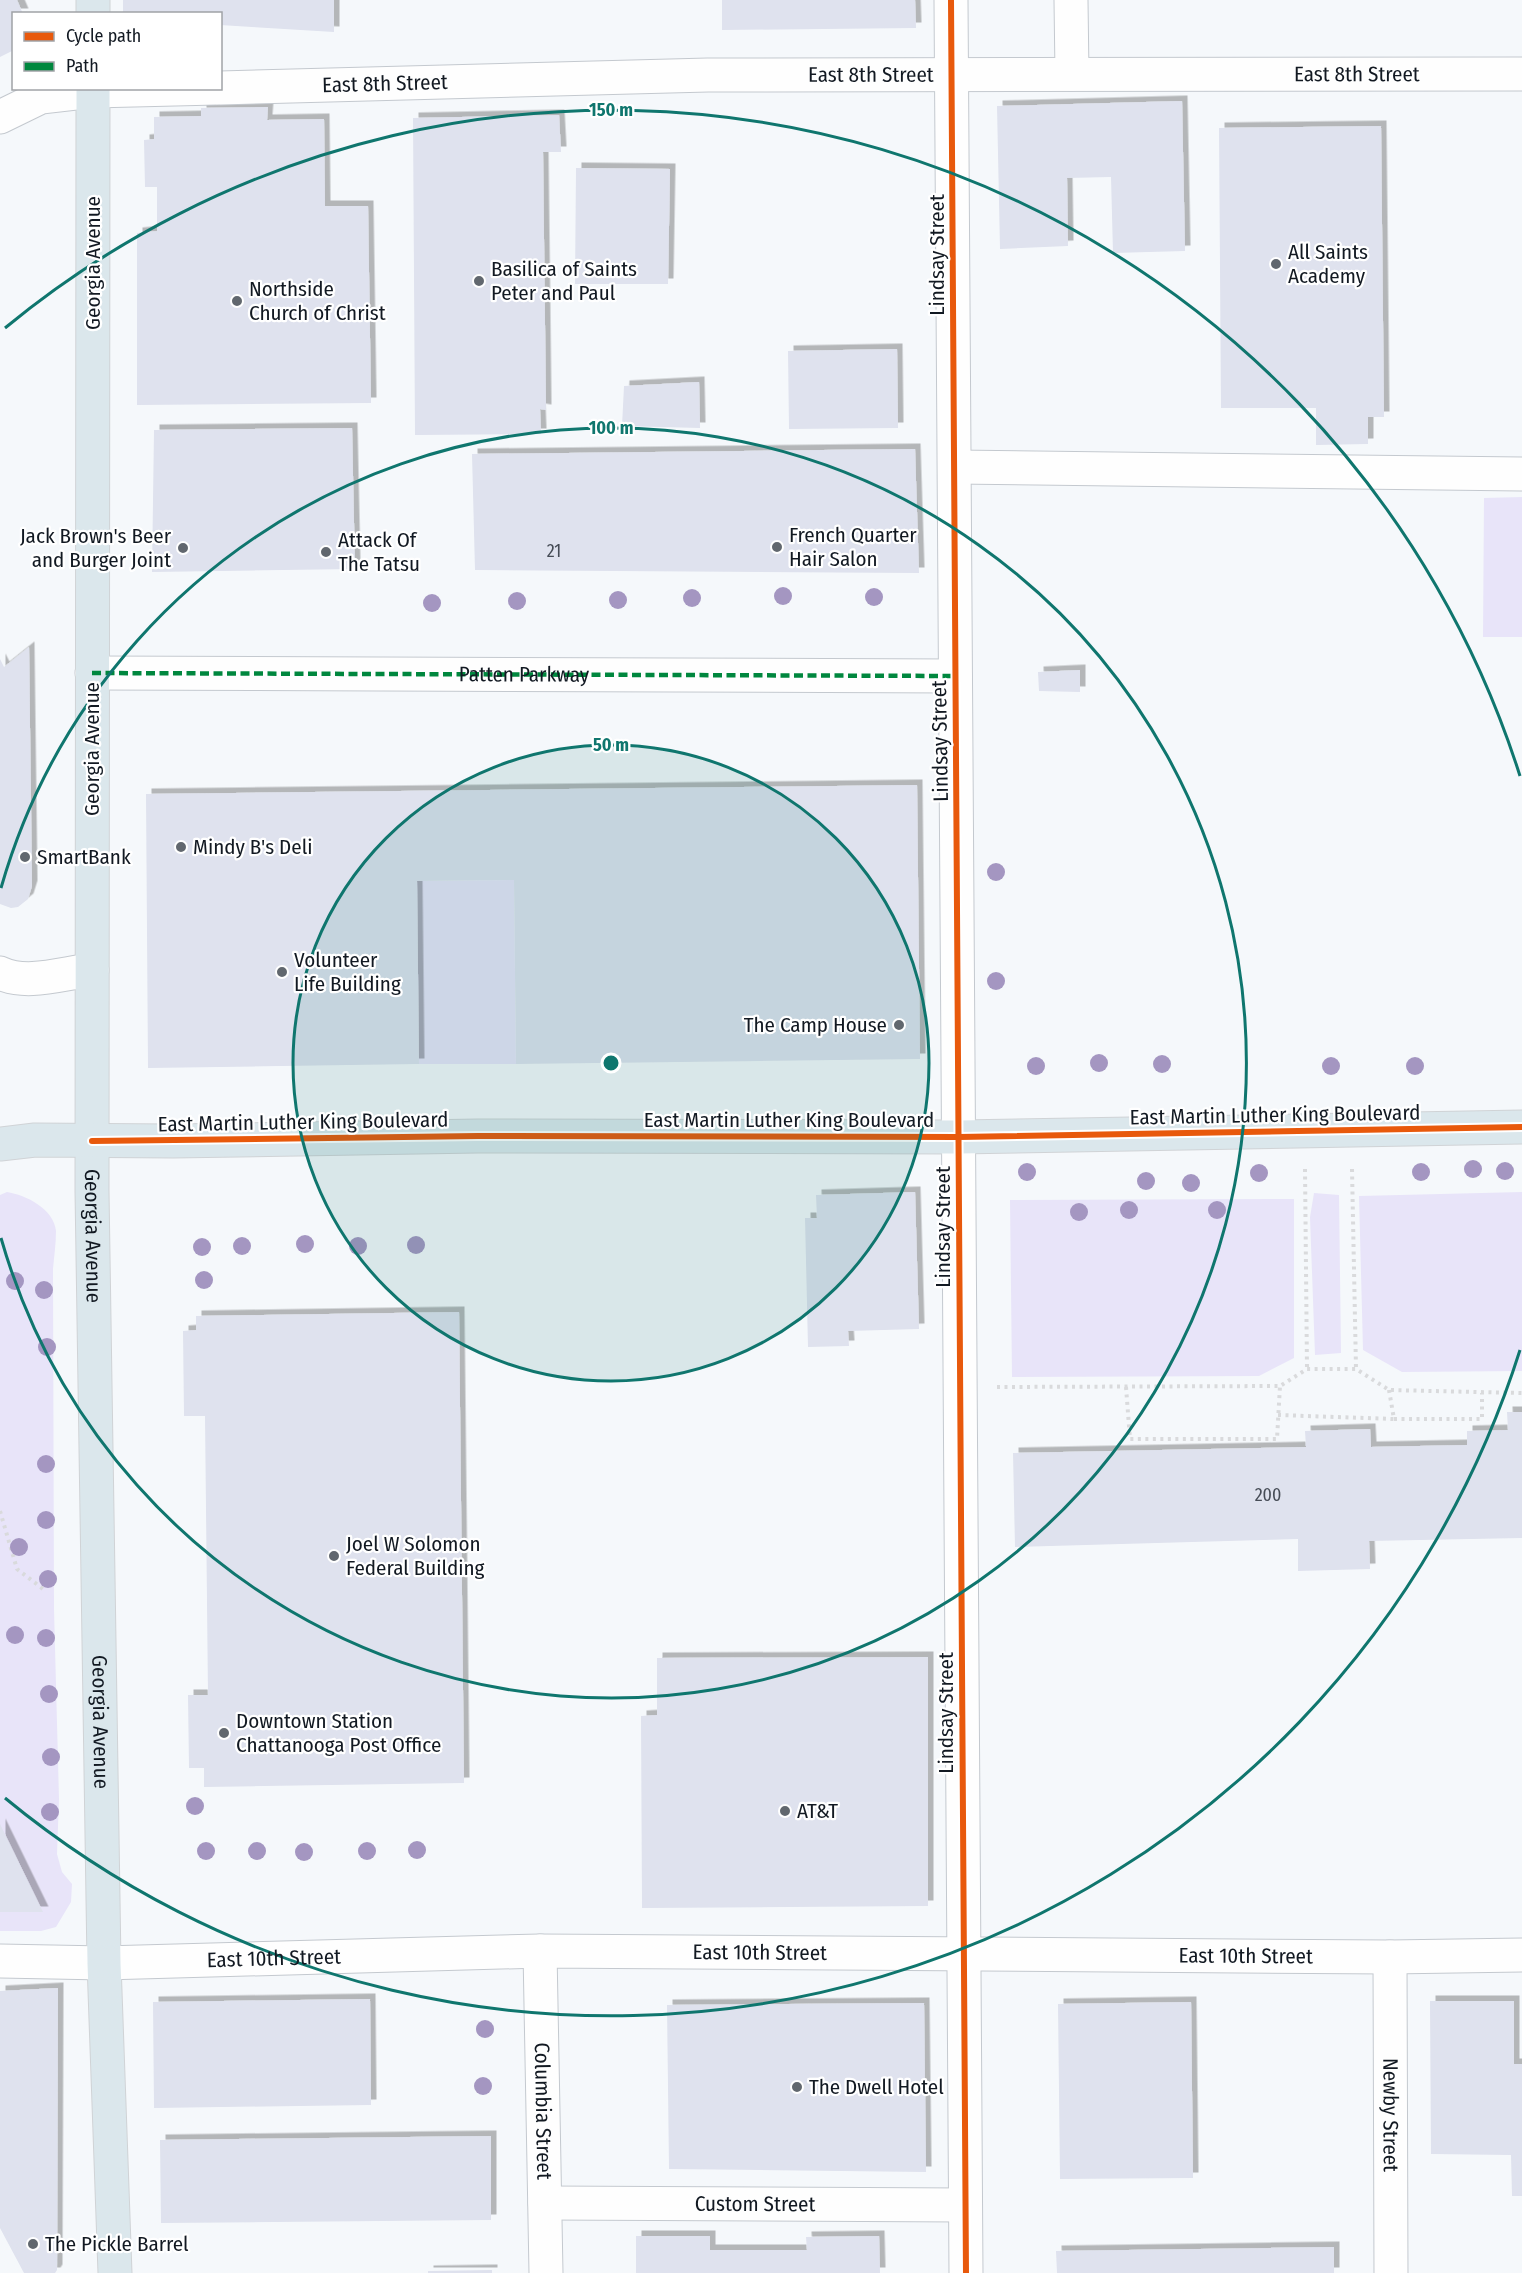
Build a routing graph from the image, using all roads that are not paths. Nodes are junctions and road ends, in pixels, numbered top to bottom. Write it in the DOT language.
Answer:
graph roads {
  1 [pos="951,0"];
  2 [pos="1071,0"];
  3 [pos="953,73"];
  4 [pos="1072,74"];
  5 [pos="1522,74"];
  6 [pos="222,88"];
  7 [pos="93,90"];
  8 [pos="0,117"];
  9 [pos="955,466"];
  10 [pos="1522,474"];
  11 [pos="92,673"];
  12 [pos="955,676"];
  13 [pos="92,970"];
  14 [pos="0,973"];
  15 [pos="1522,1127"];
  16 [pos="959,1137"];
  17 [pos="92,1141"];
  18 [pos="0,1143"];
  19 [pos="540,1951"];
  20 [pos="964,1955"];
  21 [pos="1522,1955"];
  22 [pos="1389,1957"];
  23 [pos="0,1961"];
  24 [pos="104,1963"];
  25 [pos="545,2203"];
  26 [pos="966,2205"];
  27 [pos="115,2273"];
  28 [pos="546,2273"];
  29 [pos="966,2273"];
  30 [pos="1391,2273"];
  1 -- 3 [label="street, Lindsay Street"];
  2 -- 4 [label="street"];
  3 -- 4 [label="street, East 8th Street"];
  3 -- 6 [label="street, East 8th Street"];
  3 -- 9 [label="street, Lindsay Street"];
  4 -- 5 [label="street, East 8th Street"];
  7 -- 8 [label="street"];
  7 -- 11 [label="main road, Georgia Avenue"];
  9 -- 10 [label="street"];
  9 -- 12 [label="street, Lindsay Street"];
  11 -- 12 [label="street, Patten Parkway"];
  11 -- 13 [label="main road, Georgia Avenue"];
  12 -- 16 [label="street, Lindsay Street"];
  13 -- 14 [label="street"];
  13 -- 17 [label="main road, Georgia Avenue"];
  15 -- 16 [label="main road, East Martin Luther King Boulevard"];
  16 -- 17 [label="main road, East Martin Luther King Boulevard"];
  16 -- 20 [label="street, Lindsay Street"];
  17 -- 18 [label="main road, East Martin Luther King Boulevard"];
  17 -- 24 [label="main road, Georgia Avenue"];
  19 -- 20 [label="street, East 10th Street"];
  19 -- 24 [label="street, East 10th Street"];
  19 -- 25 [label="street, Columbia Street"];
  20 -- 22 [label="street, East 10th Street"];
  20 -- 26 [label="street, Lindsay Street"];
  21 -- 22 [label="street, East 10th Street"];
  22 -- 30 [label="street, Newby Street"];
  23 -- 24 [label="street, East 10th Street"];
  24 -- 27 [label="main road, Georgia Avenue"];
  25 -- 26 [label="street, Custom Street"];
  25 -- 28 [label="street, Columbia Street"];
  26 -- 29 [label="street, Lindsay Street"];
}
